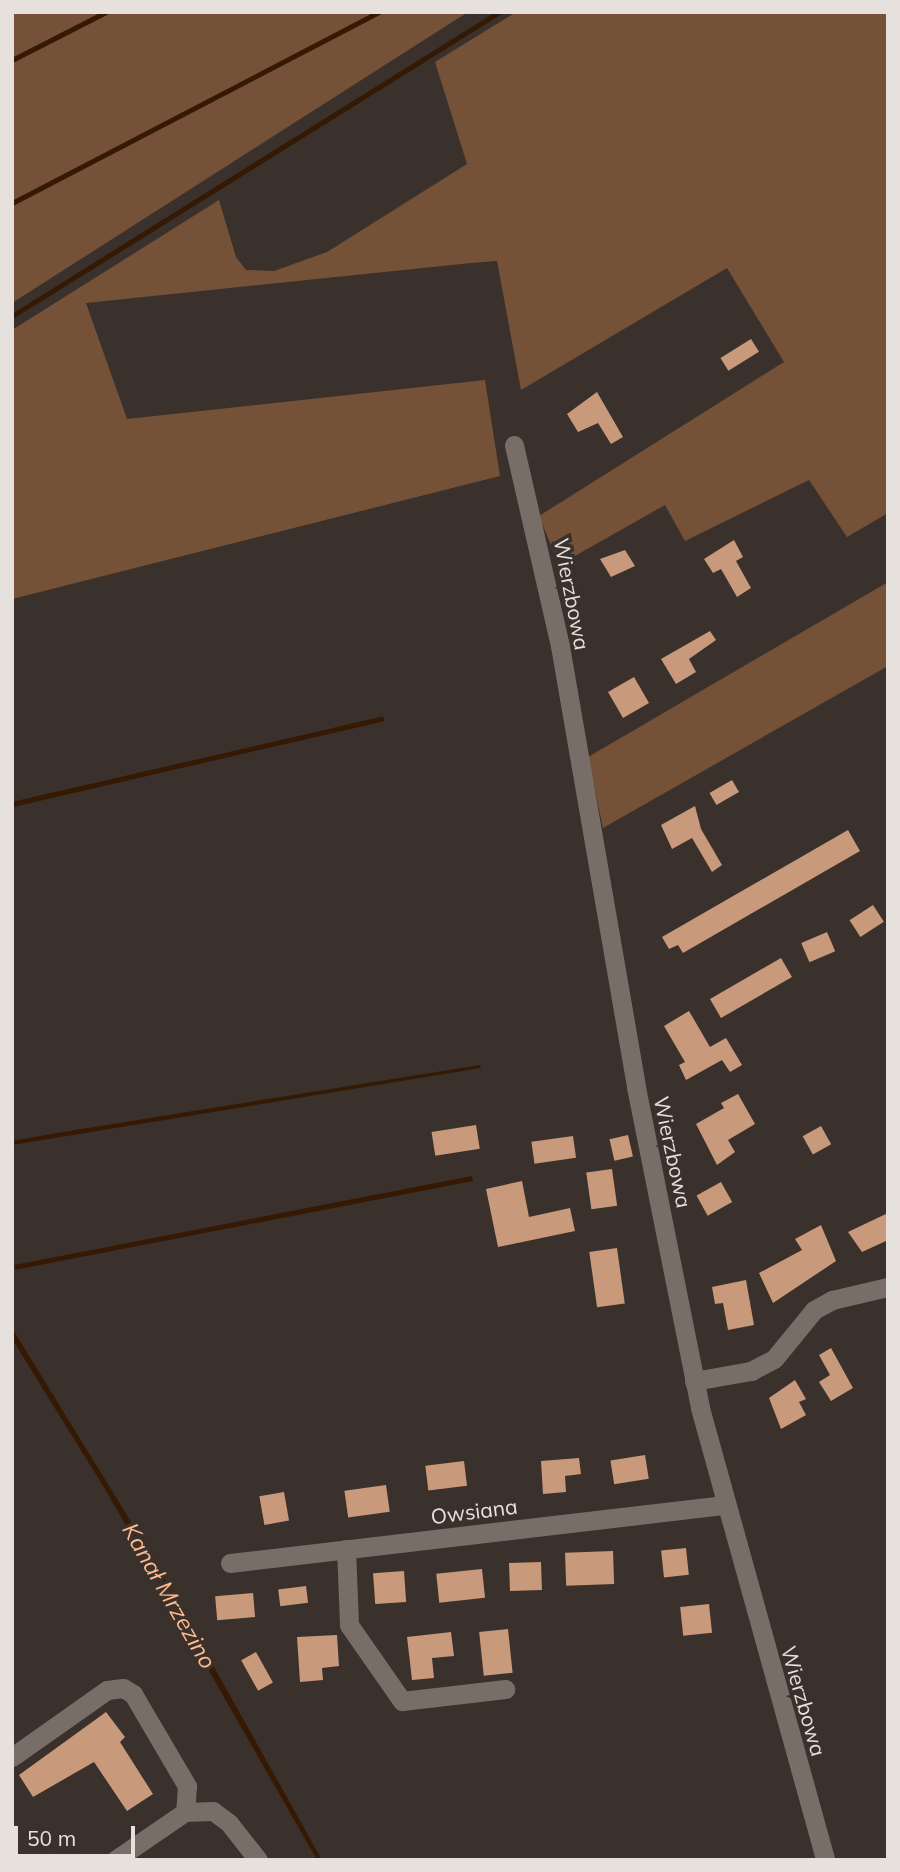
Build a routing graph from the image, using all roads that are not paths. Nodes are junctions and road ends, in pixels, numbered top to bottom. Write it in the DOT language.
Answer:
graph roads {
  1 [pos="514,445"];
  2 [pos="888,1287"];
  3 [pos="694,1381"];
  4 [pos="723,1505"];
  5 [pos="346,1549"];
  6 [pos="230,1563"];
  7 [pos="505,1689"];
  8 [pos="12,1757"];
  9 [pos="184,1812"];
  10 [pos="116,1860"];
  11 [pos="258,1860"];
  12 [pos="825,1860"];
  1 -- 3 [label="street, Wierzbowa"];
  2 -- 3 [label="street"];
  3 -- 4 [label="street, Wierzbowa"];
  4 -- 5 [label="street, Owsiana"];
  4 -- 12 [label="street, Wierzbowa"];
  5 -- 6 [label="street, Owsiana"];
  5 -- 7 [label="street"];
  8 -- 9 [label="street"];
  9 -- 10 [label="street"];
  9 -- 11 [label="street"];
}
